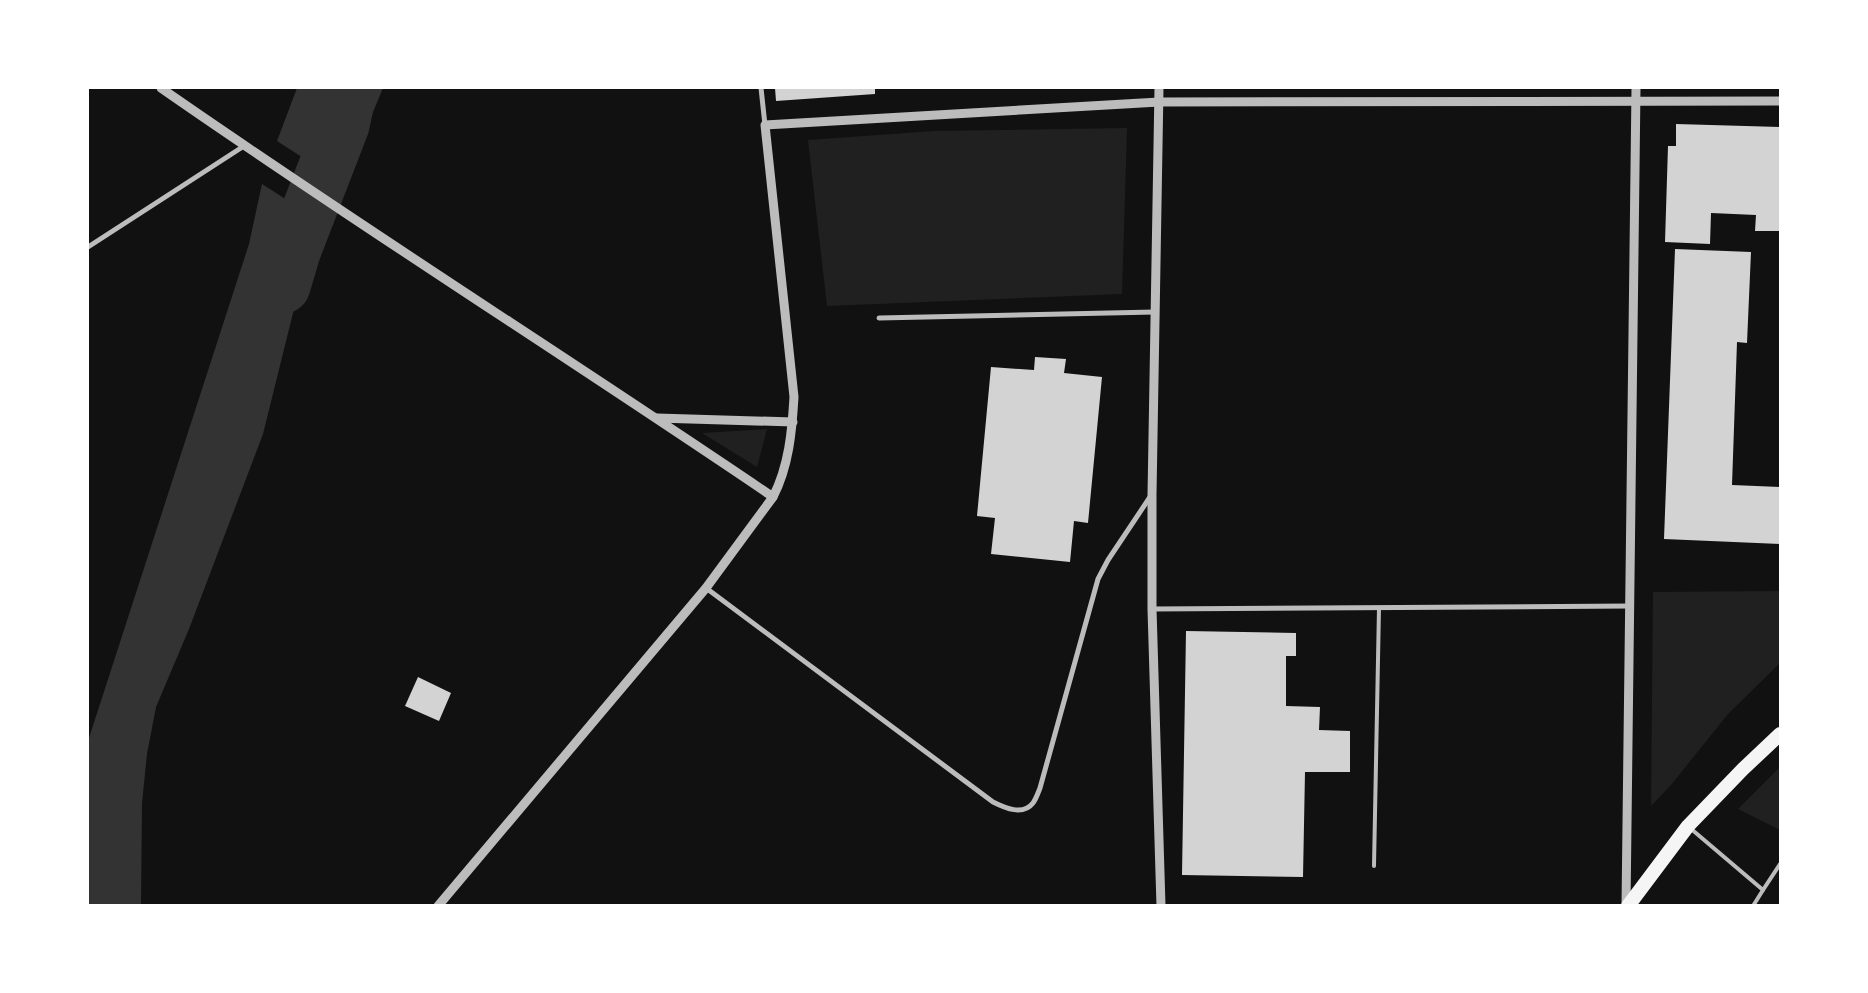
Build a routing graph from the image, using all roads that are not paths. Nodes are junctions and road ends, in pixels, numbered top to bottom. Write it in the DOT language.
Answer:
graph roads {
  1 [pos="161,88"];
  2 [pos="761,88"];
  3 [pos="1159,88"];
  4 [pos="1636,88"];
  5 [pos="1780,100"];
  6 [pos="1636,101"];
  7 [pos="1159,102"];
  8 [pos="765,125"];
  9 [pos="244,146"];
  10 [pos="88,247"];
  11 [pos="1155,312"];
  12 [pos="879,318"];
  13 [pos="656,418"];
  14 [pos="792,422"];
  15 [pos="1152,494"];
  16 [pos="773,497"];
  17 [pos="706,588"];
  18 [pos="1630,606"];
  19 [pos="1378,608"];
  20 [pos="1152,609"];
  21 [pos="1780,734"];
  22 [pos="1688,826"];
  23 [pos="1780,864"];
  24 [pos="1374,866"];
  25 [pos="1763,890"];
  26 [pos="438,906"];
  27 [pos="1161,906"];
  28 [pos="1627,906"];
  29 [pos="1753,906"];
  1 -- 9 [label="street"];
  2 -- 8 [label="street"];
  3 -- 7 [label="street"];
  4 -- 6 [label="street"];
  5 -- 6 [label="street"];
  6 -- 7 [label="street"];
  6 -- 18 [label="street"];
  7 -- 8 [label="street"];
  7 -- 11 [label="street"];
  8 -- 14 [label="street"];
  9 -- 10 [label="street"];
  9 -- 13 [label="street"];
  11 -- 12 [label="street"];
  11 -- 15 [label="street"];
  13 -- 14 [label="street"];
  13 -- 16 [label="street"];
  14 -- 16 [label="street"];
  15 -- 17 [label="street"];
  15 -- 20 [label="street"];
  16 -- 17 [label="street"];
  17 -- 26 [label="street"];
  18 -- 19 [label="street"];
  18 -- 28 [label="street"];
  19 -- 20 [label="street"];
  19 -- 24 [label="lane"];
  20 -- 27 [label="street"];
  21 -- 22 [label="highway"];
  22 -- 25 [label="lane"];
  22 -- 28 [label="highway"];
  23 -- 25 [label="lane"];
  25 -- 29 [label="lane"];
}
